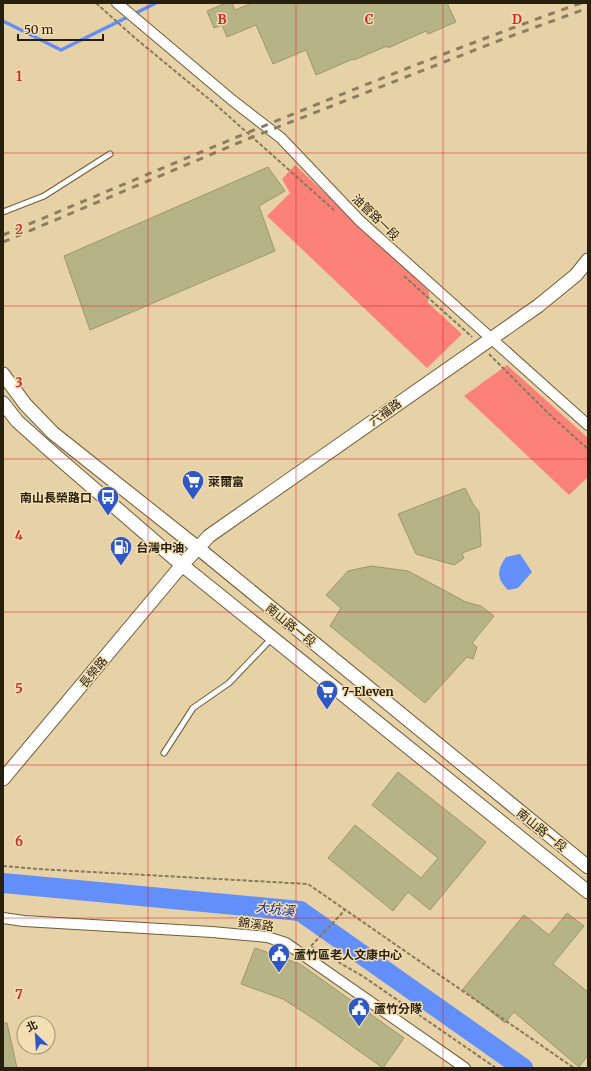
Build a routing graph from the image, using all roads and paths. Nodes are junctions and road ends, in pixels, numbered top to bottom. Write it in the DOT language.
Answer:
graph roads {
  1 [pos="96,3"];
  2 [pos="117,3"];
  3 [pos="110,154"];
  4 [pos="3,212"];
  5 [pos="336,213"];
  6 [pos="588,260"];
  7 [pos="399,272"];
  8 [pos="486,342"];
  9 [pos="3,374"];
  10 [pos="3,403"];
  11 [pos="588,425"];
  12 [pos="588,449"];
  13 [pos="198,548"];
  14 [pos="182,565"];
  15 [pos="272,638"];
  16 [pos="164,754"];
  17 [pos="3,778"];
  18 [pos="3,866"];
  19 [pos="588,867"];
  20 [pos="588,892"];
  21 [pos="345,910"];
  22 [pos="3,918"];
  23 [pos="465,1068"];
  24 [pos="496,1068"];
  25 [pos="574,1068"];
  1 -- 5 [label="path"];
  2 -- 8 [label="street, 油管路一段"];
  3 -- 4 [label="lane"];
  6 -- 8 [label="street, 六福路"];
  7 -- 8 [label="path"];
  8 -- 11 [label="street, 油管路一段"];
  8 -- 12 [label="path"];
  8 -- 13 [label="street, 六福路"];
  9 -- 13 [label="street, 南山路一段"];
  10 -- 14 [label="street, 南山路一段"];
  13 -- 14 [label="street, 六福路"];
  13 -- 19 [label="street, 南山路一段"];
  14 -- 15 [label="street, 南山路一段"];
  14 -- 17 [label="street, 長榮路"];
  15 -- 16 [label="lane"];
  15 -- 20 [label="street, 南山路一段"];
  18 -- 21 [label="path"];
  21 -- 24 [label="path"];
  21 -- 25 [label="path"];
  22 -- 23 [label="street, 錦溪路"];
}
